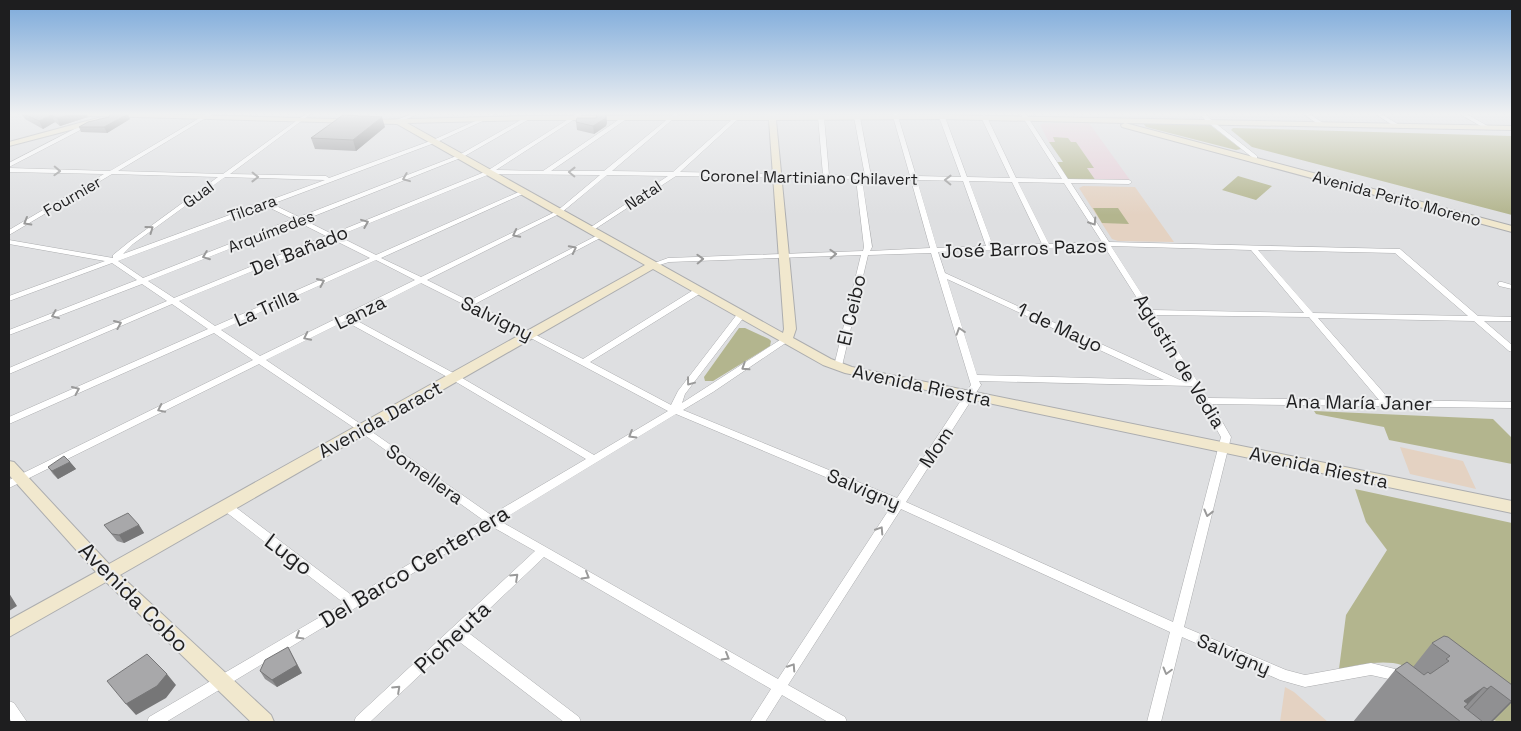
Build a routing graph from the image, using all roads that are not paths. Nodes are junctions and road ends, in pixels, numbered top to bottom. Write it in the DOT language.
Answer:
graph roads {
  1 [pos="44,147"];
  2 [pos="154,147"];
  3 [pos="263,147"];
  4 [pos="421,147"];
  5 [pos="444,147"];
  6 [pos="478,147"];
  7 [pos="528,147"];
  8 [pos="582,147"];
  9 [pos="639,147"];
  10 [pos="704,147"];
  11 [pos="775,147"];
  12 [pos="824,147"];
  13 [pos="862,147"];
  14 [pos="905,147"];
  15 [pos="954,147"];
  16 [pos="998,147"];
  17 [pos="1046,147"];
  18 [pos="1211,147"];
  19 [pos="1214,147"];
  20 [pos="1241,147"];
  21 [pos="461,156"];
  22 [pos="1255,158"];
  23 [pos="9,166"];
  24 [pos="9,170"];
  25 [pos="489,172"];
  26 [pos="545,172"];
  27 [pos="112,173"];
  28 [pos="609,173"];
  29 [pos="674,174"];
  30 [pos="223,176"];
  31 [pos="778,176"];
  32 [pos="826,177"];
  33 [pos="333,178"];
  34 [pos="859,178"];
  35 [pos="868,178"];
  36 [pos="914,179"];
  37 [pos="967,180"];
  38 [pos="1015,181"];
  39 [pos="1066,181"];
  40 [pos="1129,182"];
  41 [pos="523,192"];
  42 [pos="265,203"];
  43 [pos="559,212"];
  44 [pos="299,220"];
  45 [pos="1512,228"];
  46 [pos="590,230"];
  47 [pos="9,233"];
  48 [pos="332,236"];
  49 [pos="600,236"];
  50 [pos="9,242"];
  51 [pos="1108,244"];
  52 [pos="1046,246"];
  53 [pos="1253,248"];
  54 [pos="991,249"];
  55 [pos="934,251"];
  56 [pos="865,253"];
  57 [pos="785,255"];
  58 [pos="376,258"];
  59 [pos="112,260"];
  60 [pos="652,265"];
  61 [pos="941,274"];
  62 [pos="142,280"];
  63 [pos="422,281"];
  64 [pos="1502,284"];
  65 [pos="1512,287"];
  66 [pos="698,291"];
  67 [pos="9,299"];
  68 [pos="173,301"];
  69 [pos="468,304"];
  70 [pos="1150,312"];
  71 [pos="1311,314"];
  72 [pos="741,315"];
  73 [pos="346,318"];
  74 [pos="1476,319"];
  75 [pos="1512,319"];
  76 [pos="215,329"];
  77 [pos="9,333"];
  78 [pos="530,334"];
  79 [pos="786,340"];
  80 [pos="1512,349"];
  81 [pos="260,360"];
  82 [pos="584,362"];
  83 [pos="838,366"];
  84 [pos="9,371"];
  85 [pos="454,377"];
  86 [pos="975,378"];
  87 [pos="1177,382"];
  88 [pos="1195,383"];
  89 [pos="971,395"];
  90 [pos="1205,400"];
  91 [pos="1386,402"];
  92 [pos="1512,405"];
  93 [pos="674,410"];
  94 [pos="9,421"];
  95 [pos="362,430"];
  96 [pos="1225,447"];
  97 [pos="592,458"];
  98 [pos="9,466"];
  99 [pos="14,481"];
  100 [pos="898,503"];
  101 [pos="226,506"];
  102 [pos="1512,507"];
  103 [pos="490,520"];
  104 [pos="543,551"];
  105 [pos="107,573"];
  106 [pos="353,603"];
  107 [pos="9,629"];
  108 [pos="1178,630"];
  109 [pos="457,632"];
  110 [pos="221,682"];
  111 [pos="1416,684"];
  112 [pos="779,688"];
  113 [pos="9,707"];
  114 [pos="20,722"];
  115 [pos="154,722"];
  116 [pos="264,722"];
  117 [pos="361,722"];
  118 [pos="574,722"];
  119 [pos="756,722"];
  120 [pos="840,722"];
  121 [pos="1154,722"];
  1 -- 23 [label="street"];
  2 -- 27 [label="street, Fournier"];
  3 -- 30 [label="street, Gual"];
  4 -- 33 [label="street, Tilcara"];
  5 -- 21 [label="main road, Avenida Riestra"];
  6 -- 21 [label="street, Arquímedes"];
  7 -- 25 [label="street, Del Bañado"];
  8 -- 26 [label="street"];
  9 -- 28 [label="street, Lanza"];
  10 -- 29 [label="street, Natal"];
  11 -- 31 [label="main road"];
  12 -- 32 [label="street"];
  13 -- 35 [label="street"];
  14 -- 36 [label="street"];
  15 -- 37 [label="street"];
  16 -- 38 [label="street"];
  17 -- 39 [label="street, Agustín de Vedia"];
  18 -- 45 [label="main road, Avenida Perito Moreno"];
  19 -- 22 [label="main road, Avenida Perito Moreno"];
  20 -- 22 [label="street"];
  21 -- 25 [label="main road, Avenida Riestra"];
  21 -- 44 [label="street, Arquímedes, one-way"];
  22 -- 45 [label="main road, Avenida Perito Moreno"];
  24 -- 27 [label="street, one-way"];
  25 -- 26 [label="street, Coronel Martiniano Chilavert"];
  25 -- 41 [label="main road, Avenida Riestra"];
  48 -- 25 [label="street, Del Bañado, one-way"];
  28 -- 26 [label="street, Coronel Martiniano Chilavert, one-way"];
  27 -- 30 [label="street"];
  27 -- 47 [label="street, Fournier, one-way"];
  28 -- 29 [label="street, Coronel Martiniano Chilavert"];
  28 -- 43 [label="street, Lanza"];
  29 -- 31 [label="street, Coronel Martiniano Chilavert"];
  29 -- 46 [label="street, Natal"];
  30 -- 33 [label="street, one-way"];
  59 -- 30 [label="street, Gual, one-way"];
  31 -- 32 [label="street, Coronel Martiniano Chilavert"];
  31 -- 57 [label="main road"];
  32 -- 34 [label="street, Coronel Martiniano Chilavert"];
  33 -- 42 [label="street, Tilcara"];
  34 -- 35 [label="street, Coronel Martiniano Chilavert"];
  34 -- 56 [label="street, El Ceibo"];
  35 -- 36 [label="street, Coronel Martiniano Chilavert"];
  37 -- 36 [label="street, Coronel Martiniano Chilavert, one-way"];
  36 -- 55 [label="street"];
  37 -- 38 [label="street, Coronel Martiniano Chilavert"];
  37 -- 54 [label="street"];
  38 -- 39 [label="street, Coronel Martiniano Chilavert"];
  38 -- 52 [label="street"];
  39 -- 40 [label="street, Coronel Martiniano Chilavert"];
  39 -- 51 [label="street, Agustín de Vedia, one-way"];
  41 -- 43 [label="main road, Avenida Riestra"];
  41 -- 58 [label="street, La Trilla"];
  42 -- 44 [label="street, Salvigny"];
  42 -- 59 [label="street, Tilcara"];
  43 -- 46 [label="main road, Avenida Riestra"];
  43 -- 63 [label="street, Lanza, one-way"];
  44 -- 48 [label="street, Salvigny"];
  44 -- 62 [label="street, Arquímedes, one-way"];
  46 -- 49 [label="main road, Avenida Riestra"];
  48 -- 58 [label="street, Salvigny"];
  48 -- 68 [label="street, Del Bañado"];
  49 -- 60 [label="main road, Avenida Riestra"];
  69 -- 49 [label="street, one-way"];
  50 -- 59 [label="street, Somellera"];
  51 -- 52 [label="street, José Barros Pazos"];
  51 -- 53 [label="street, José Barros Pazos"];
  51 -- 70 [label="street, Agustín de Vedia"];
  52 -- 54 [label="street, José Barros Pazos"];
  53 -- 71 [label="street"];
  53 -- 74 [label="street, José Barros Pazos"];
  54 -- 55 [label="street, José Barros Pazos"];
  55 -- 56 [label="street, José Barros Pazos"];
  55 -- 61 [label="street"];
  57 -- 56 [label="street, José Barros Pazos, one-way"];
  56 -- 83 [label="street, El Ceibo"];
  60 -- 57 [label="street, José Barros Pazos, one-way"];
  57 -- 79 [label="main road"];
  58 -- 63 [label="street, Salvigny"];
  76 -- 58 [label="street, La Trilla, one-way"];
  59 -- 62 [label="street, Somellera"];
  59 -- 67 [label="street, Tilcara"];
  60 -- 66 [label="main road, Avenida Riestra"];
  60 -- 78 [label="main road, Avenida Daract"];
  86 -- 61 [label="street, one-way"];
  61 -- 87 [label="street, 1 de Mayo"];
  62 -- 68 [label="street, Somellera"];
  62 -- 77 [label="street, Arquímedes, one-way"];
  63 -- 69 [label="street, Salvigny"];
  63 -- 73 [label="street, Lanza"];
  64 -- 65 [label="street"];
  66 -- 72 [label="main road, Avenida Riestra"];
  66 -- 82 [label="street"];
  68 -- 76 [label="street, Somellera"];
  84 -- 68 [label="street, Del Bañado, one-way"];
  69 -- 78 [label="street, Salvigny"];
  70 -- 71 [label="street"];
  70 -- 88 [label="street, Agustín de Vedia"];
  71 -- 74 [label="street"];
  71 -- 91 [label="street"];
  72 -- 79 [label="main road, Avenida Riestra"];
  72 -- 93 [label="street, one-way"];
  73 -- 81 [label="street, Lanza, one-way"];
  73 -- 85 [label="street"];
  74 -- 75 [label="street"];
  74 -- 80 [label="street"];
  76 -- 81 [label="street, Somellera"];
  94 -- 76 [label="street, La Trilla, one-way"];
  78 -- 82 [label="street, Salvigny"];
  78 -- 85 [label="main road, Avenida Daract"];
  79 -- 83 [label="main road, Avenida Riestra"];
  79 -- 93 [label="street, Del Barco Centenera, one-way"];
  81 -- 95 [label="street, Somellera"];
  81 -- 99 [label="street, Lanza, one-way"];
  82 -- 93 [label="street, Salvigny"];
  83 -- 89 [label="main road, Avenida Riestra"];
  85 -- 95 [label="main road, Avenida Daract"];
  85 -- 97 [label="street"];
  86 -- 87 [label="street"];
  86 -- 89 [label="street, Mom"];
  87 -- 88 [label="street"];
  88 -- 90 [label="street, Agustín de Vedia"];
  89 -- 96 [label="main road, Avenida Riestra"];
  89 -- 100 [label="street, Mom"];
  90 -- 91 [label="street, Ana María Janer"];
  90 -- 96 [label="street, Agustín de Vedia"];
  91 -- 92 [label="street, Ana María Janer"];
  93 -- 97 [label="street, Del Barco Centenera, one-way"];
  93 -- 100 [label="street, Salvigny"];
  95 -- 101 [label="main road, Avenida Daract"];
  95 -- 103 [label="street, Somellera"];
  96 -- 102 [label="main road, Avenida Riestra"];
  96 -- 108 [label="street, Agustín de Vedia, one-way"];
  97 -- 103 [label="street, Del Barco Centenera"];
  98 -- 99 [label="main road, Avenida Cobo"];
  99 -- 105 [label="main road, Avenida Cobo"];
  100 -- 108 [label="street, Salvigny"];
  112 -- 100 [label="street, Mom, one-way"];
  101 -- 105 [label="main road, Avenida Daract"];
  101 -- 106 [label="street, Lugo"];
  103 -- 104 [label="street, Somellera"];
  103 -- 106 [label="street, Del Barco Centenera"];
  109 -- 104 [label="street, Picheuta, one-way"];
  104 -- 112 [label="street, Somellera, one-way"];
  105 -- 107 [label="main road, Avenida Daract"];
  105 -- 110 [label="main road, Avenida Cobo"];
  106 -- 110 [label="street, Del Barco Centenera, one-way"];
  108 -- 111 [label="street, Salvigny"];
  108 -- 121 [label="street, Agustín de Vedia, one-way"];
  117 -- 109 [label="street, Picheuta, one-way"];
  109 -- 118 [label="street"];
  110 -- 115 [label="street, Del Barco Centenera"];
  110 -- 116 [label="main road, Avenida Cobo"];
  112 -- 119 [label="street, Mom"];
  112 -- 120 [label="street, Somellera"];
  113 -- 114 [label="street"];
}
